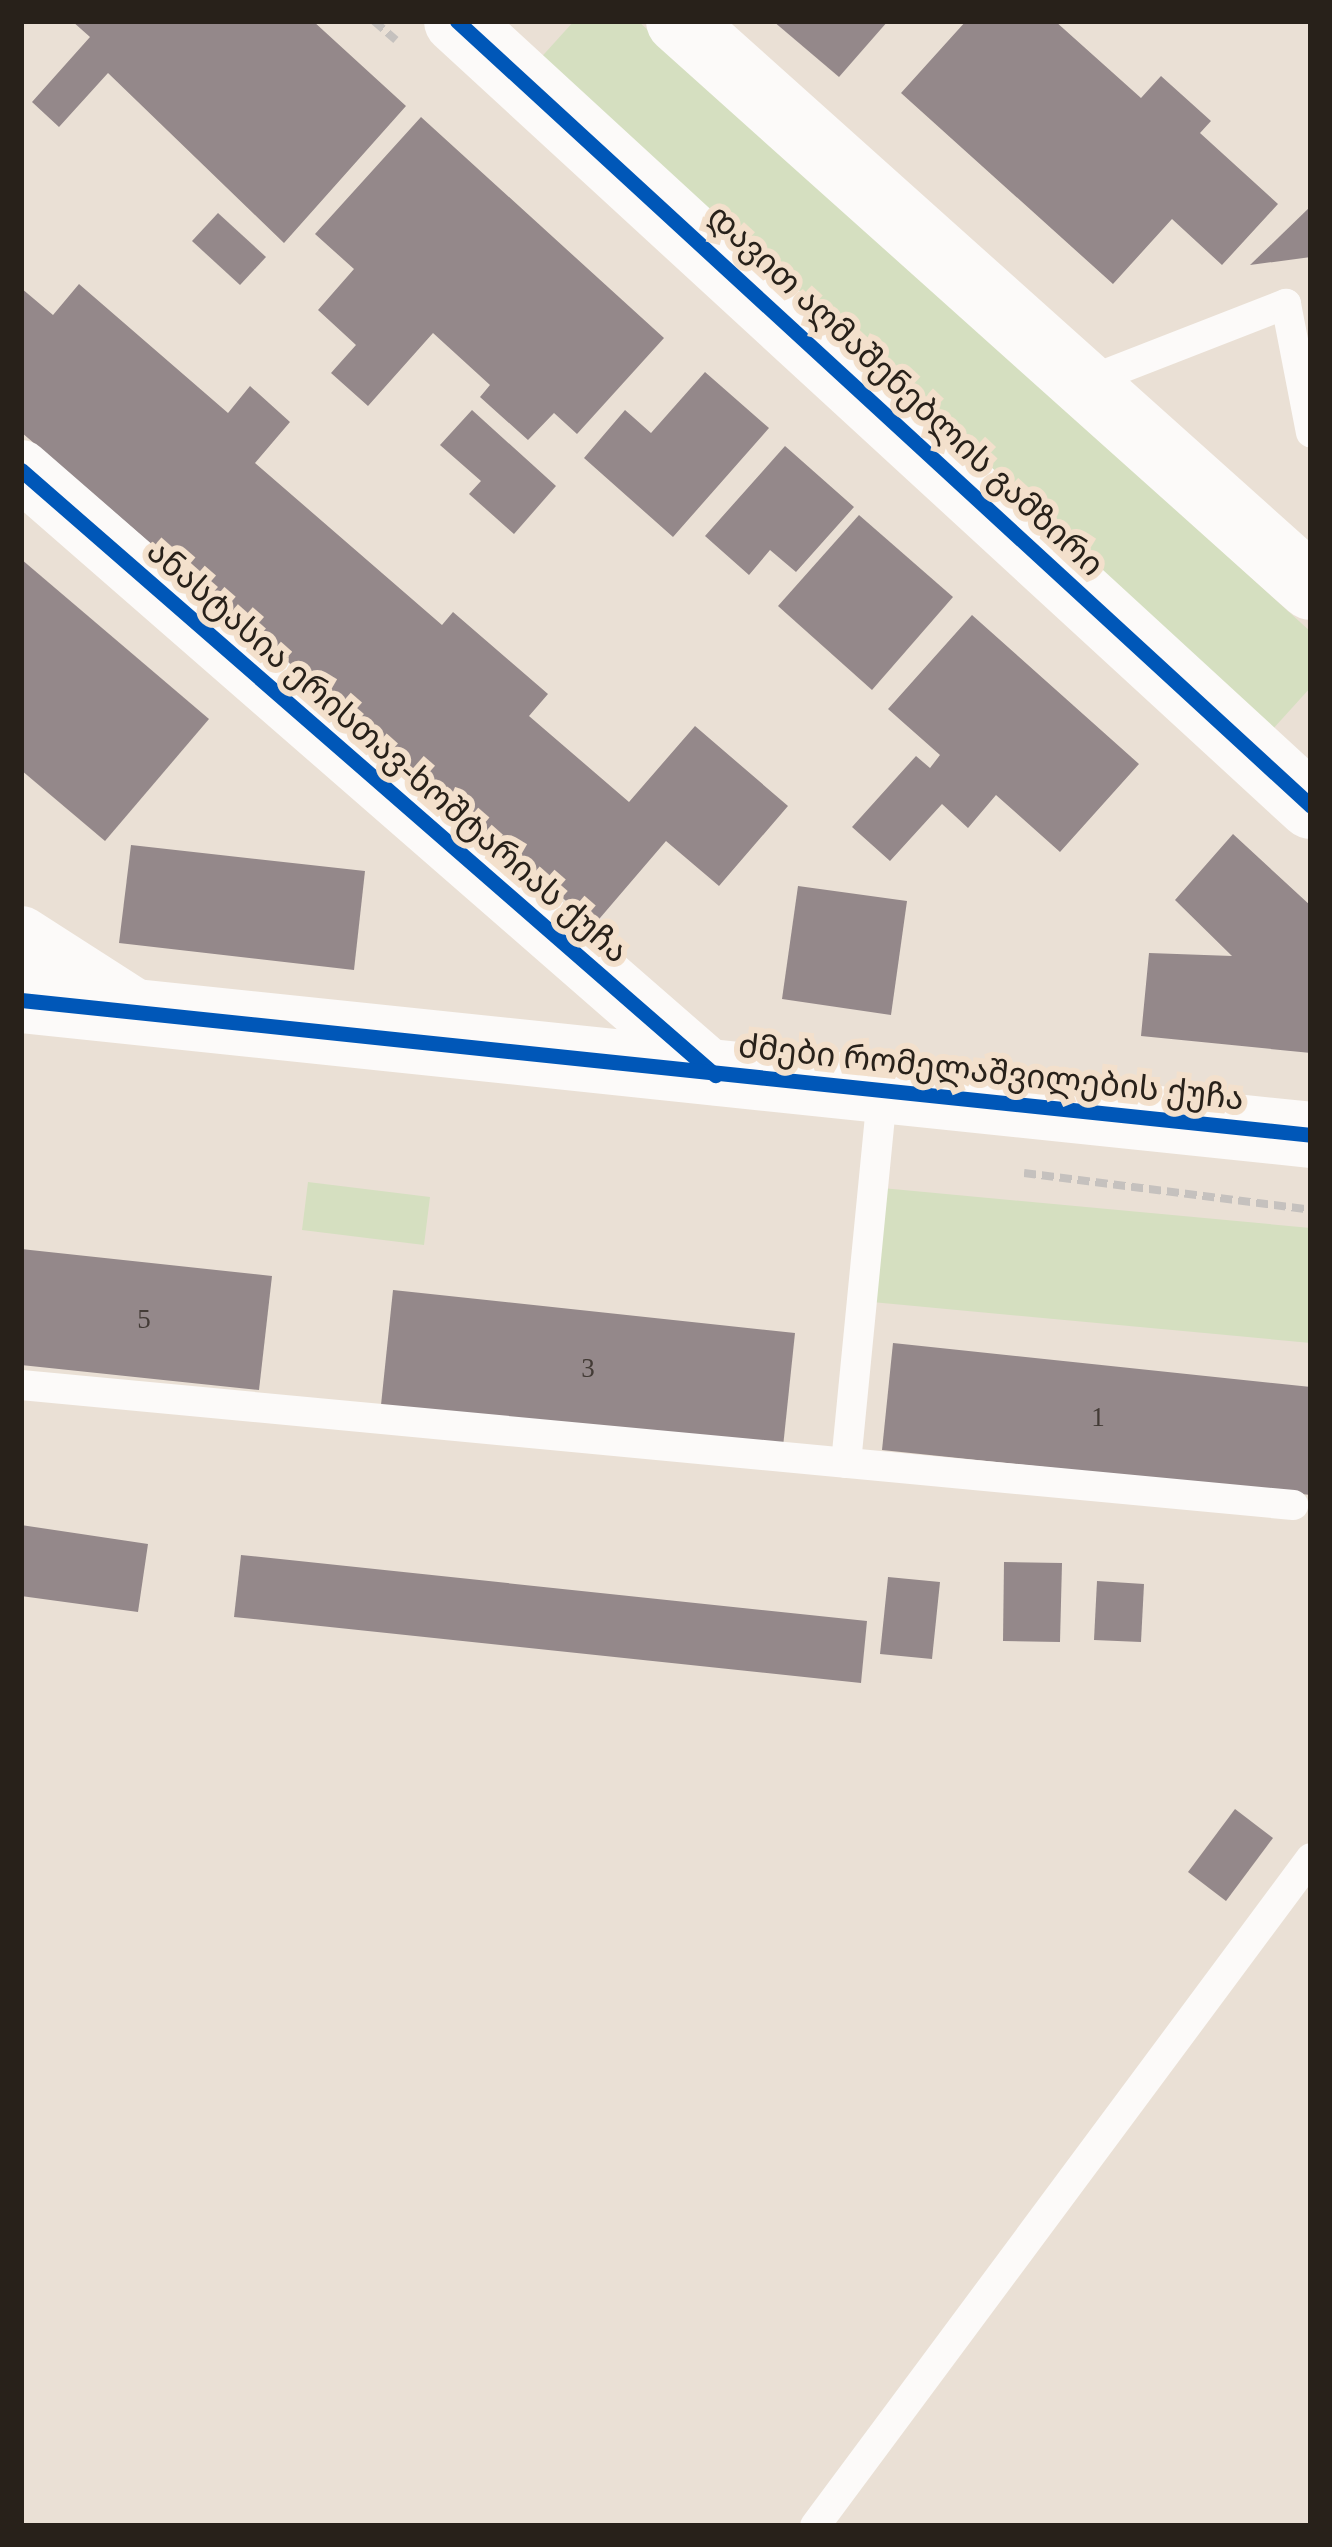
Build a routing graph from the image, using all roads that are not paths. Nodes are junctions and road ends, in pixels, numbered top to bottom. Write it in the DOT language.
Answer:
graph roads {
  1 [pos="679,21"];
  2 [pos="493,33"];
  3 [pos="1083,383"];
  4 [pos="1311,434"];
  5 [pos="21,470"];
  6 [pos="1311,587"];
  7 [pos="1311,806"];
  8 [pos="21,936"];
  9 [pos="21,1000"];
  10 [pos="141,1013"];
  11 [pos="716,1075"];
  12 [pos="882,1093"];
  13 [pos="1311,1136"];
  14 [pos="21,1385"];
  15 [pos="845,1463"];
  16 [pos="1293,1505"];
  17 [pos="1311,1858"];
  18 [pos="815,2526"];
  1 -- 3 [label="street"];
  2 -- 7 [label="street, დავით აღმაშენებლის გამზირი"];
  3 -- 4 [label="lane"];
  3 -- 6 [label="street"];
  5 -- 11 [label="street, ანასტასია ერისთავ-ხოშტარიას ქუჩა"];
  8 -- 10 [label="street"];
  9 -- 10 [label="street, ძმები რომელაშვილების ქუჩა"];
  10 -- 11 [label="street, ძმები რომელაშვილების ქუჩა"];
  11 -- 12 [label="street, ძმები რომელაშვილების ქუჩა"];
  12 -- 13 [label="street, ძმები რომელაშვილების ქუჩა"];
  12 -- 15 [label="lane"];
  14 -- 15 [label="lane"];
  15 -- 16 [label="lane"];
  17 -- 18 [label="lane"];
}
